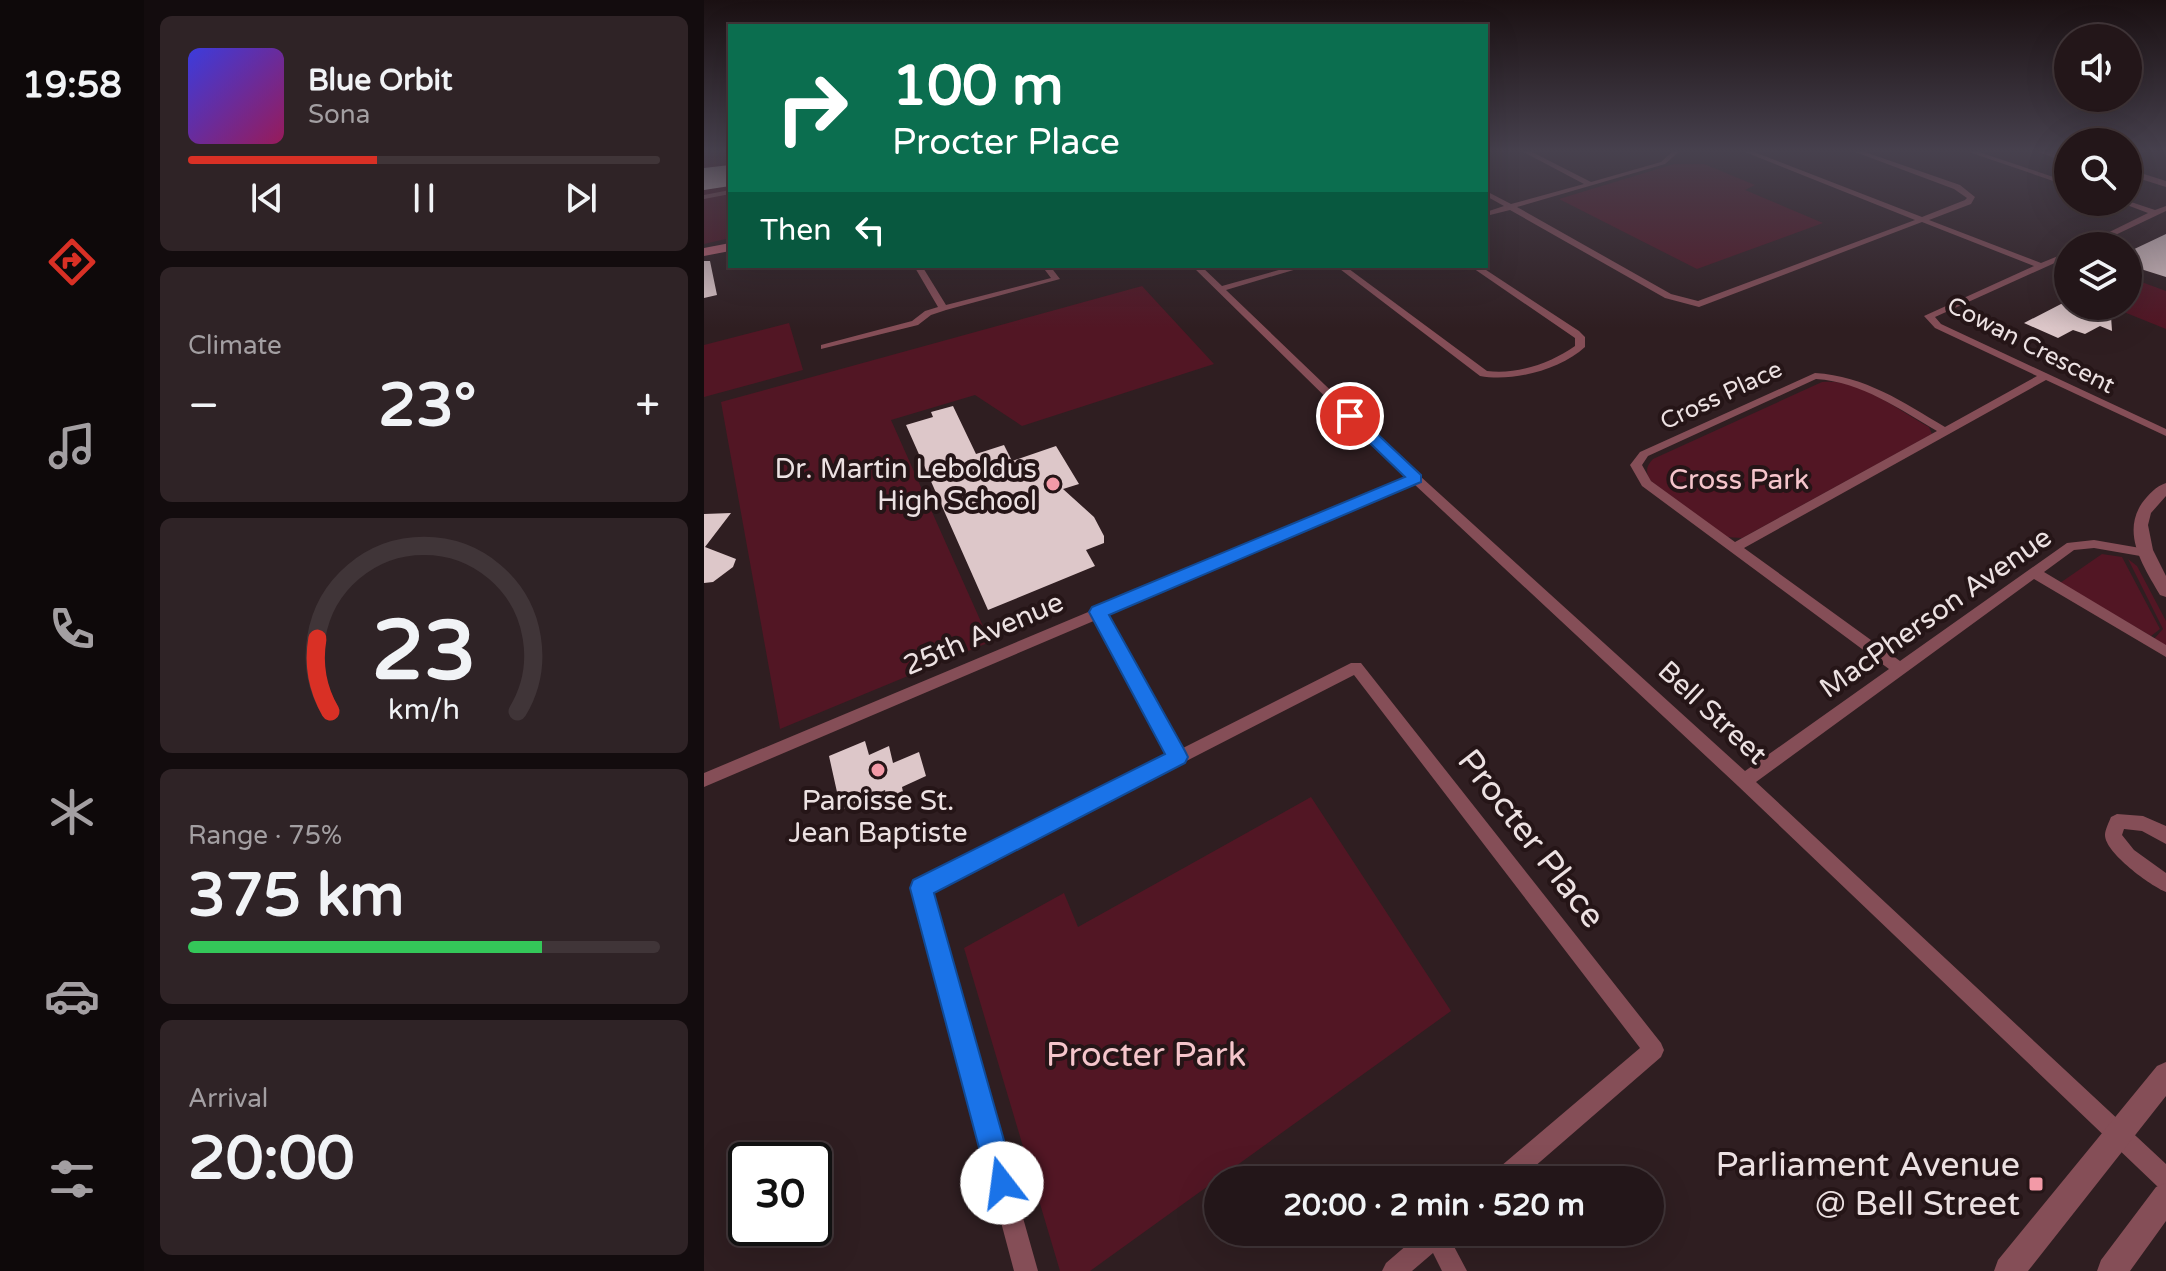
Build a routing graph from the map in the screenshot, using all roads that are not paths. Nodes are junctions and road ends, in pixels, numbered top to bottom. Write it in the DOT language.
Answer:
graph roads {
  1 [pos="1515,209"];
  2 [pos="1897,209"];
  3 [pos="1948,209"];
  4 [pos="2144,209"];
  5 [pos="2163,209"];
  6 [pos="2155,213"];
  7 [pos="1922,219"];
  8 [pos="2115,232"];
  9 [pos="728,244"];
  10 [pos="704,250"];
  11 [pos="2054,260"];
  12 [pos="2041,266"];
  13 [pos="919,268"];
  14 [pos="1048,268"];
  15 [pos="1198,268"];
  16 [pos="1296,268"];
  17 [pos="1343,268"];
  18 [pos="1477,268"];
  19 [pos="1220,289"];
  20 [pos="943,308"];
  21 [pos="824,347"];
  22 [pos="2044,377"];
  23 [pos="1946,432"];
  24 [pos="2166,433"];
  25 [pos="1416,479"];
  26 [pos="2166,488"];
  27 [pos="1734,548"];
  28 [pos="2146,553"];
  29 [pos="2033,572"];
  30 [pos="2166,591"];
  31 [pos="1098,612"];
  32 [pos="2166,652"];
  33 [pos="1898,668"];
  34 [pos="1177,757"];
  35 [pos="704,780"];
  36 [pos="1744,781"];
  37 [pos="2166,836"];
  38 [pos="2166,884"];
  39 [pos="2166,1075"];
  40 [pos="2118,1134"];
  41 [pos="1518,1166"];
  42 [pos="2166,1179"];
  43 [pos="2166,1197"];
  44 [pos="1424,1246"];
  45 [pos="1444,1246"];
  46 [pos="1026,1271"];
  47 [pos="1394,1271"];
  48 [pos="1455,1271"];
  49 [pos="2009,1271"];
  50 [pos="2112,1271"];
  1 -- 7 [label="street"];
  2 -- 7 [label="street"];
  3 -- 7 [label="street"];
  4 -- 6 [label="street"];
  5 -- 6 [label="street"];
  6 -- 8 [label="street"];
  7 -- 12 [label="street"];
  9 -- 10 [label="main road"];
  11 -- 12 [label="street, Cowan Crescent"];
  12 -- 22 [label="street, Cowan Crescent"];
  13 -- 20 [label="street"];
  14 -- 20 [label="street"];
  15 -- 19 [label="street, Bell Street"];
  16 -- 19 [label="street"];
  17 -- 18 [label="street"];
  19 -- 25 [label="street, Bell Street"];
  20 -- 21 [label="street"];
  22 -- 23 [label="street"];
  22 -- 24 [label="street, Cowan Crescent"];
  23 -- 27 [label="street"];
  23 -- 27 [label="street, Cross Place"];
  25 -- 31 [label="street, 25th Avenue"];
  25 -- 36 [label="street, Bell Street"];
  26 -- 28 [label="street"];
  27 -- 33 [label="street, Cross Place"];
  28 -- 29 [label="street, MacPherson Avenue"];
  28 -- 30 [label="street"];
  29 -- 32 [label="street"];
  29 -- 33 [label="street, MacPherson Avenue"];
  31 -- 34 [label="street"];
  31 -- 35 [label="street, 25th Avenue"];
  33 -- 36 [label="street, MacPherson Avenue"];
  34 -- 41 [label="street, Procter Place"];
  34 -- 46 [label="street, Procter Place"];
  36 -- 40 [label="street, Bell Street"];
  37 -- 38 [label="street"];
  39 -- 40 [label="street"];
  40 -- 42 [label="street, Bell Street"];
  40 -- 49 [label="street"];
  43 -- 50 [label="street"];
  44 -- 47 [label="street"];
  45 -- 48 [label="street"];
}
